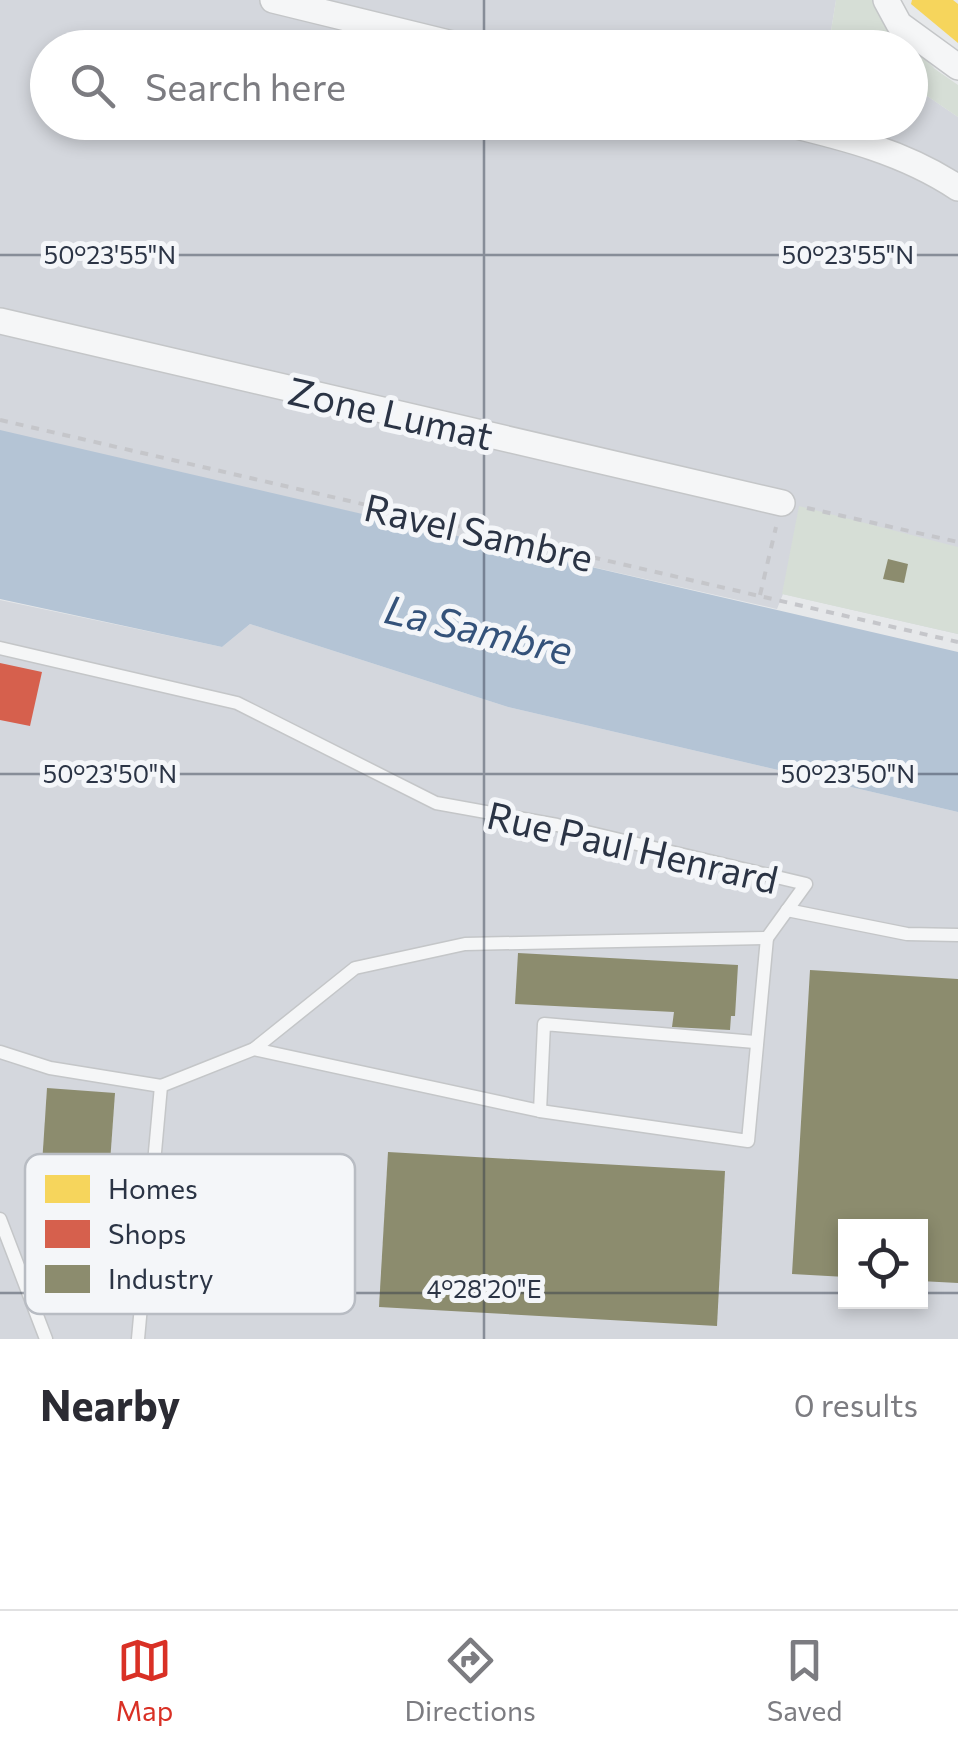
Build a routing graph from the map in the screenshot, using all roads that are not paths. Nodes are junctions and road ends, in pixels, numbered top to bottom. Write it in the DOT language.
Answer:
graph roads {
  1 [pos="273,0"];
  2 [pos="886,0"];
  3 [pos="396,30"];
  4 [pos="907,30"];
  5 [pos="928,45"];
  6 [pos="958,67"];
  7 [pos="853,140"];
  8 [pos="958,188"];
  9 [pos="0,321"];
  10 [pos="782,503"];
  11 [pos="0,648"];
  12 [pos="787,910"];
  13 [pos="958,935"];
  14 [pos="767,938"];
  15 [pos="755,1042"];
  16 [pos="254,1049"];
  17 [pos="0,1052"];
  18 [pos="161,1086"];
  19 [pos="540,1111"];
  20 [pos="155,1154"];
  21 [pos="0,1220"];
  22 [pos="25,1285"];
  23 [pos="36,1314"];
  24 [pos="140,1314"];
  25 [pos="46,1339"];
  26 [pos="138,1339"];
  1 -- 3 [label="street"];
  2 -- 4 [label="street"];
  5 -- 6 [label="street"];
  7 -- 8 [label="street"];
  9 -- 10 [label="street, Zone Lumat"];
  11 -- 12 [label="lane, Rue Paul Henrard"];
  12 -- 13 [label="lane"];
  12 -- 14 [label="lane, Rue Paul Henrard"];
  14 -- 15 [label="lane"];
  14 -- 16 [label="lane, Rue Paul Henrard"];
  15 -- 19 [label="lane"];
  15 -- 19 [label="lane"];
  16 -- 18 [label="lane, Rue Paul Henrard"];
  16 -- 19 [label="lane"];
  17 -- 18 [label="lane"];
  18 -- 20 [label="lane"];
  21 -- 22 [label="lane"];
  23 -- 25 [label="lane"];
  24 -- 26 [label="lane"];
}
